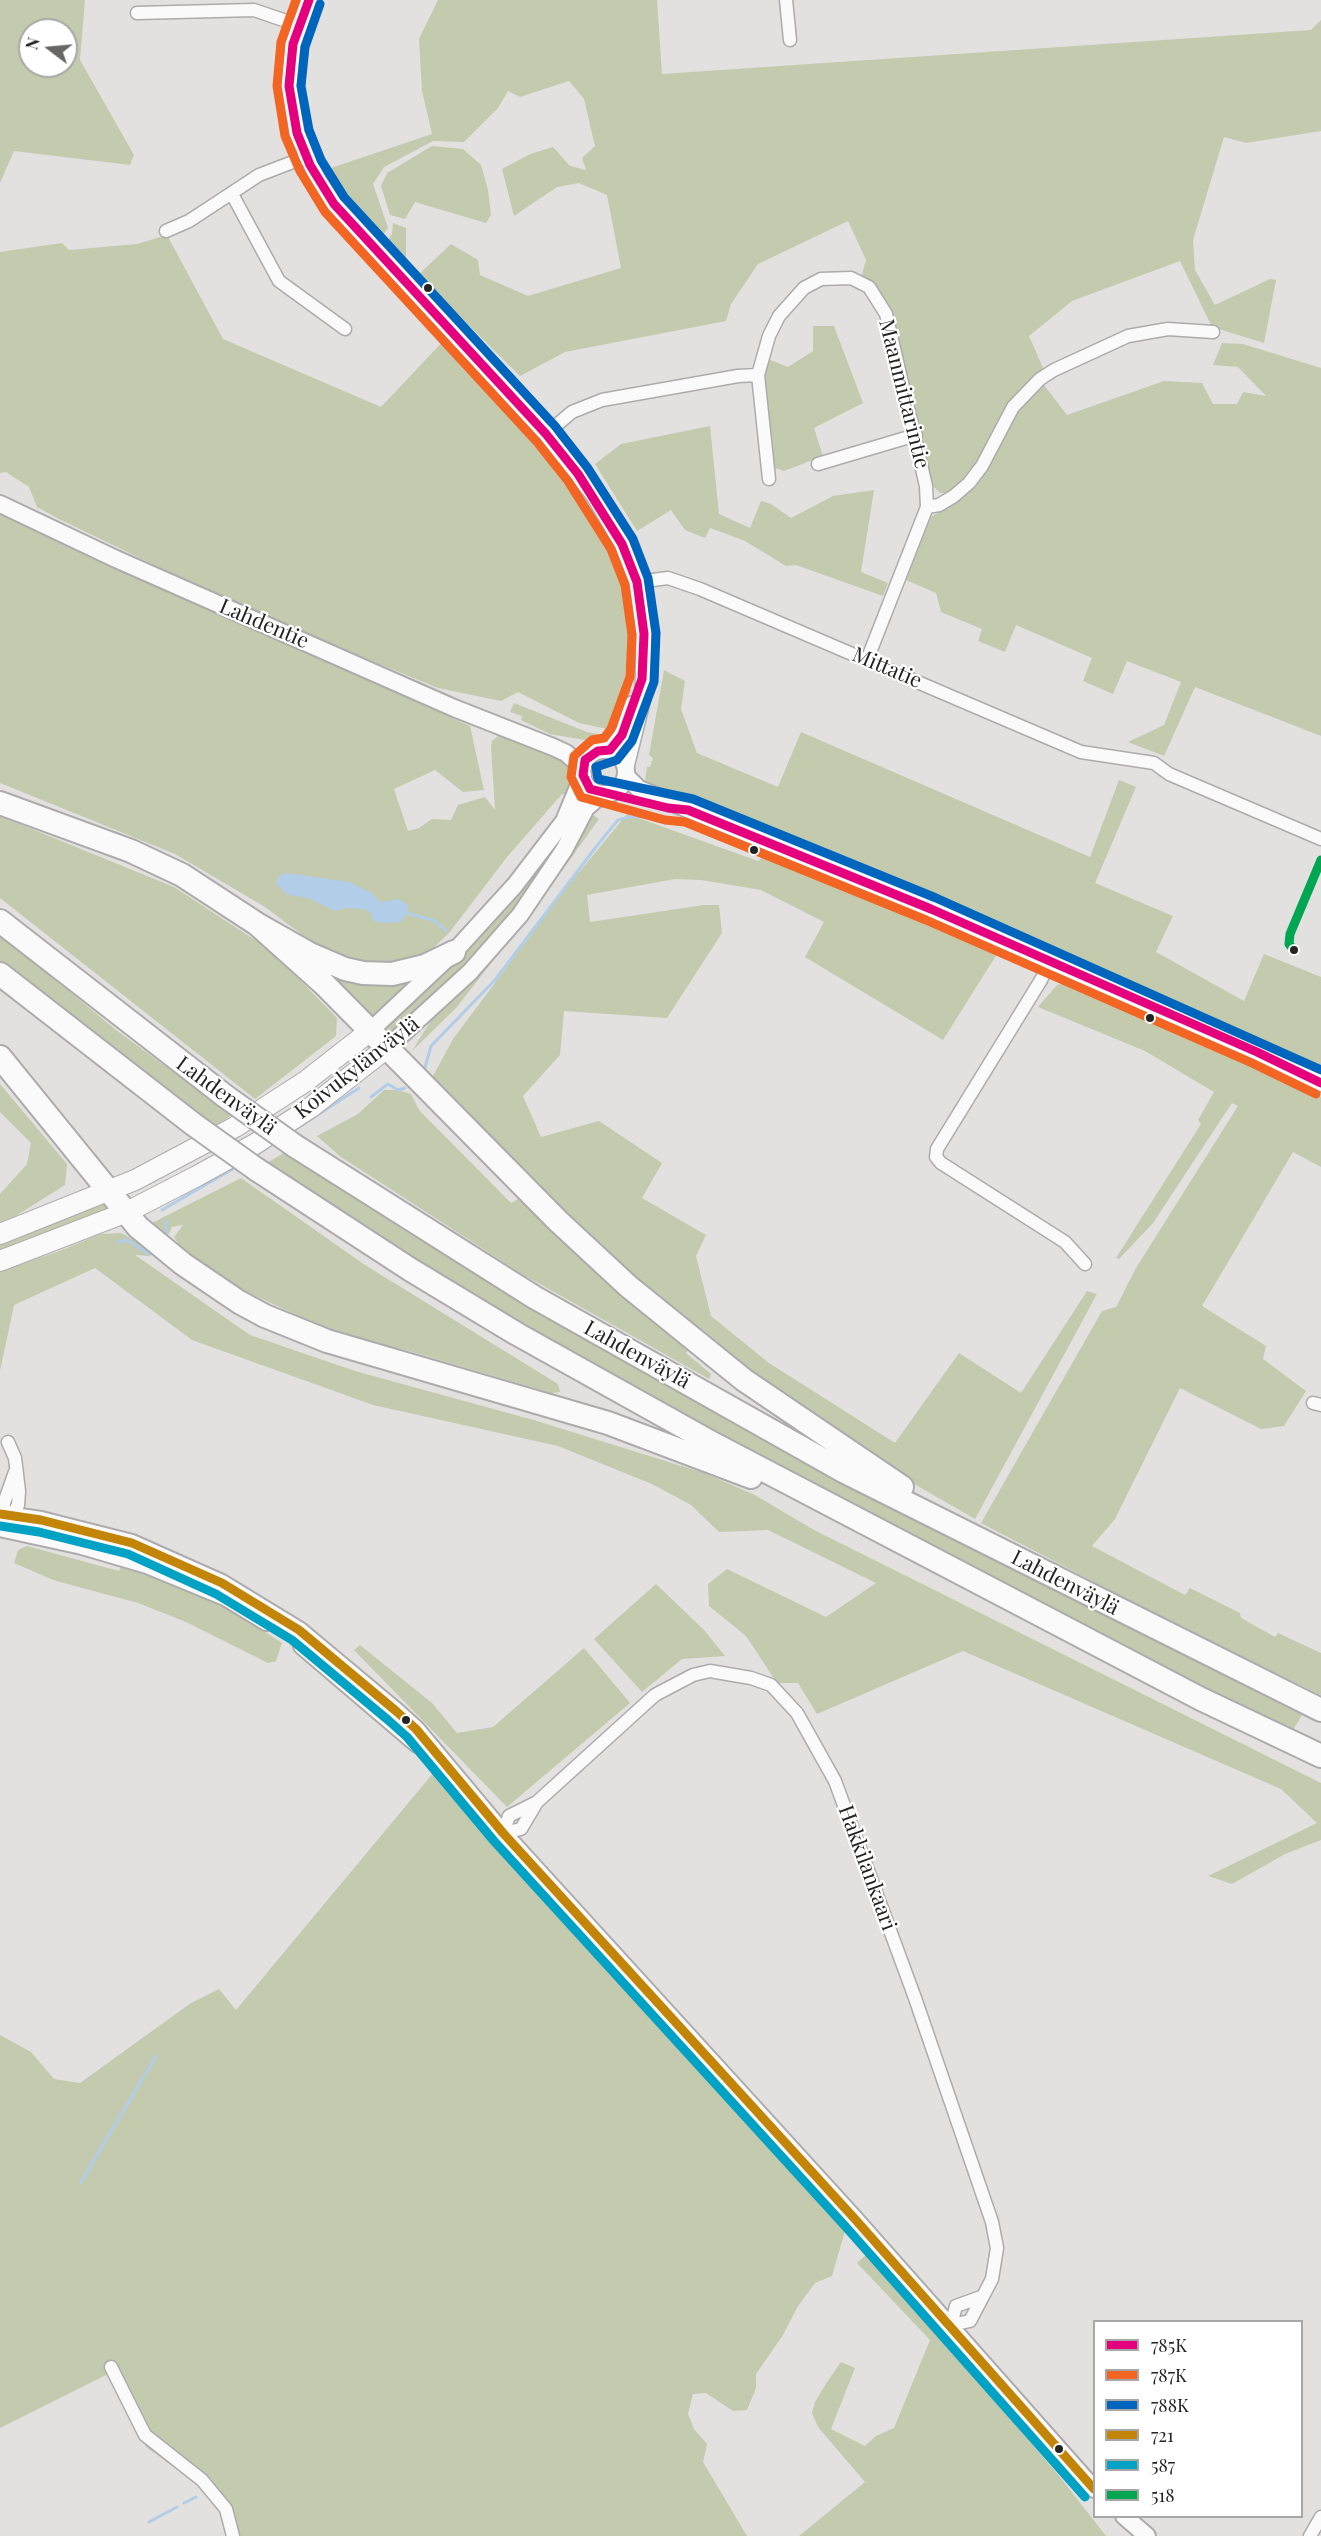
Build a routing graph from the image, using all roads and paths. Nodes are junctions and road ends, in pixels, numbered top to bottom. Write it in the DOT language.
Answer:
graph roads {
  1 [pos="309,0"];
  2 [pos="786,0"];
  3 [pos="137,13"];
  4 [pos="298,25"];
  5 [pos="790,40"];
  6 [pos="306,158"];
  7 [pos="232,194"];
  8 [pos="166,231"];
  9 [pos="345,329"];
  10 [pos="1213,332"];
  11 [pos="758,375"];
  12 [pos="546,434"];
  13 [pos="916,435"];
  14 [pos="818,464"];
  15 [pos="769,479"];
  16 [pos="0,504"];
  17 [pos="927,507"];
  18 [pos="637,582"];
  19 [pos="867,660"];
  20 [pos="642,680"];
  21 [pos="531,737"];
  22 [pos="604,750"];
  23 [pos="583,771"];
  24 [pos="626,771"];
  25 [pos="607,793"];
  26 [pos="0,802"];
  27 [pos="688,810"];
  28 [pos="1321,839"];
  29 [pos="0,921"];
  30 [pos="257,924"];
  31 [pos="454,952"];
  32 [pos="1050,961"];
  33 [pos="0,974"];
  34 [pos="370,1031"];
  35 [pos="388,1047"];
  36 [pos="0,1057"];
  37 [pos="1321,1083"];
  38 [pos="110,1191"];
  39 [pos="127,1212"];
  40 [pos="0,1234"];
  41 [pos="0,1261"];
  42 [pos="1085,1264"];
  43 [pos="9,1442"];
  44 [pos="826,1504"];
  45 [pos="4,1520"];
  46 [pos="1002,1551"];
  47 [pos="1321,1710"];
  48 [pos="1321,1756"];
  49 [pos="503,1833"];
  50 [pos="981,2297"];
  51 [pos="951,2325"];
  52 [pos="111,2367"];
  53 [pos="1093,2487"];
  54 [pos="1321,2517"];
  55 [pos="1125,2518"];
  56 [pos="233,2536"];
  57 [pos="1147,2536"];
  58 [pos="1310,2536"];
  1 -- 4 [label="street"];
  2 -- 5 [label="street"];
  3 -- 4 [label="street"];
  4 -- 6 [label="street"];
  6 -- 7 [label="street"];
  6 -- 12 [label="street"];
  7 -- 8 [label="street"];
  7 -- 9 [label="street"];
  10 -- 17 [label="street"];
  11 -- 12 [label="street"];
  11 -- 13 [label="street, Maanmittarintie"];
  11 -- 15 [label="street, Maanmittarintie"];
  12 -- 18 [label="street"];
  13 -- 14 [label="street"];
  13 -- 17 [label="street, Maanmittarintie"];
  16 -- 21 [label="main road, Lahdentie"];
  17 -- 19 [label="street, Maanmittarintie"];
  18 -- 19 [label="street, Mittatie"];
  18 -- 20 [label="street"];
  19 -- 28 [label="street, Mittatie"];
  20 -- 22 [label="street"];
  20 -- 24 [label="street"];
  21 -- 22 [label="main road, Lahdentie"];
  21 -- 23 [label="main road, Lahdentie"];
  22 -- 23 [label="main road"];
  22 -- 24 [label="main road"];
  23 -- 25 [label="main road"];
  23 -- 31 [label="main road, Koivukylänväylä"];
  24 -- 25 [label="main road"];
  24 -- 27 [label="main road"];
  25 -- 27 [label="main road"];
  25 -- 35 [label="main road, Koivukylänväylä"];
  26 -- 30 [label="highway"];
  27 -- 32 [label="main road"];
  29 -- 46 [label="highway, Lahdenväylä, bridge"];
  30 -- 31 [label="highway"];
  30 -- 34 [label="highway"];
  31 -- 34 [label="main road, Koivukylänväylä"];
  32 -- 37 [label="main road"];
  32 -- 42 [label="street"];
  33 -- 44 [label="highway, Lahdenväylä, bridge"];
  34 -- 35 [label="highway"];
  34 -- 38 [label="main road, Koivukylänväylä"];
  35 -- 39 [label="main road, Koivukylänväylä"];
  35 -- 46 [label="highway"];
  36 -- 38 [label="highway"];
  38 -- 39 [label="highway"];
  38 -- 40 [label="main road, Koivukylänväylä"];
  39 -- 41 [label="main road, Koivukylänväylä"];
  39 -- 44 [label="highway"];
  43 -- 45 [label="street"];
  44 -- 48 [label="highway, Lahdenväylä"];
  45 -- 49 [label="main road"];
  46 -- 47 [label="highway, Lahdenväylä"];
  49 -- 50 [label="street, Hakkilankaari"];
  49 -- 51 [label="main road"];
  50 -- 51 [label="street, Hakkilankaari"];
  50 -- 51 [label="street"];
  51 -- 53 [label="main road"];
  52 -- 56 [label="street"];
  54 -- 58 [label="street"];
  55 -- 57 [label="main road"];
}
